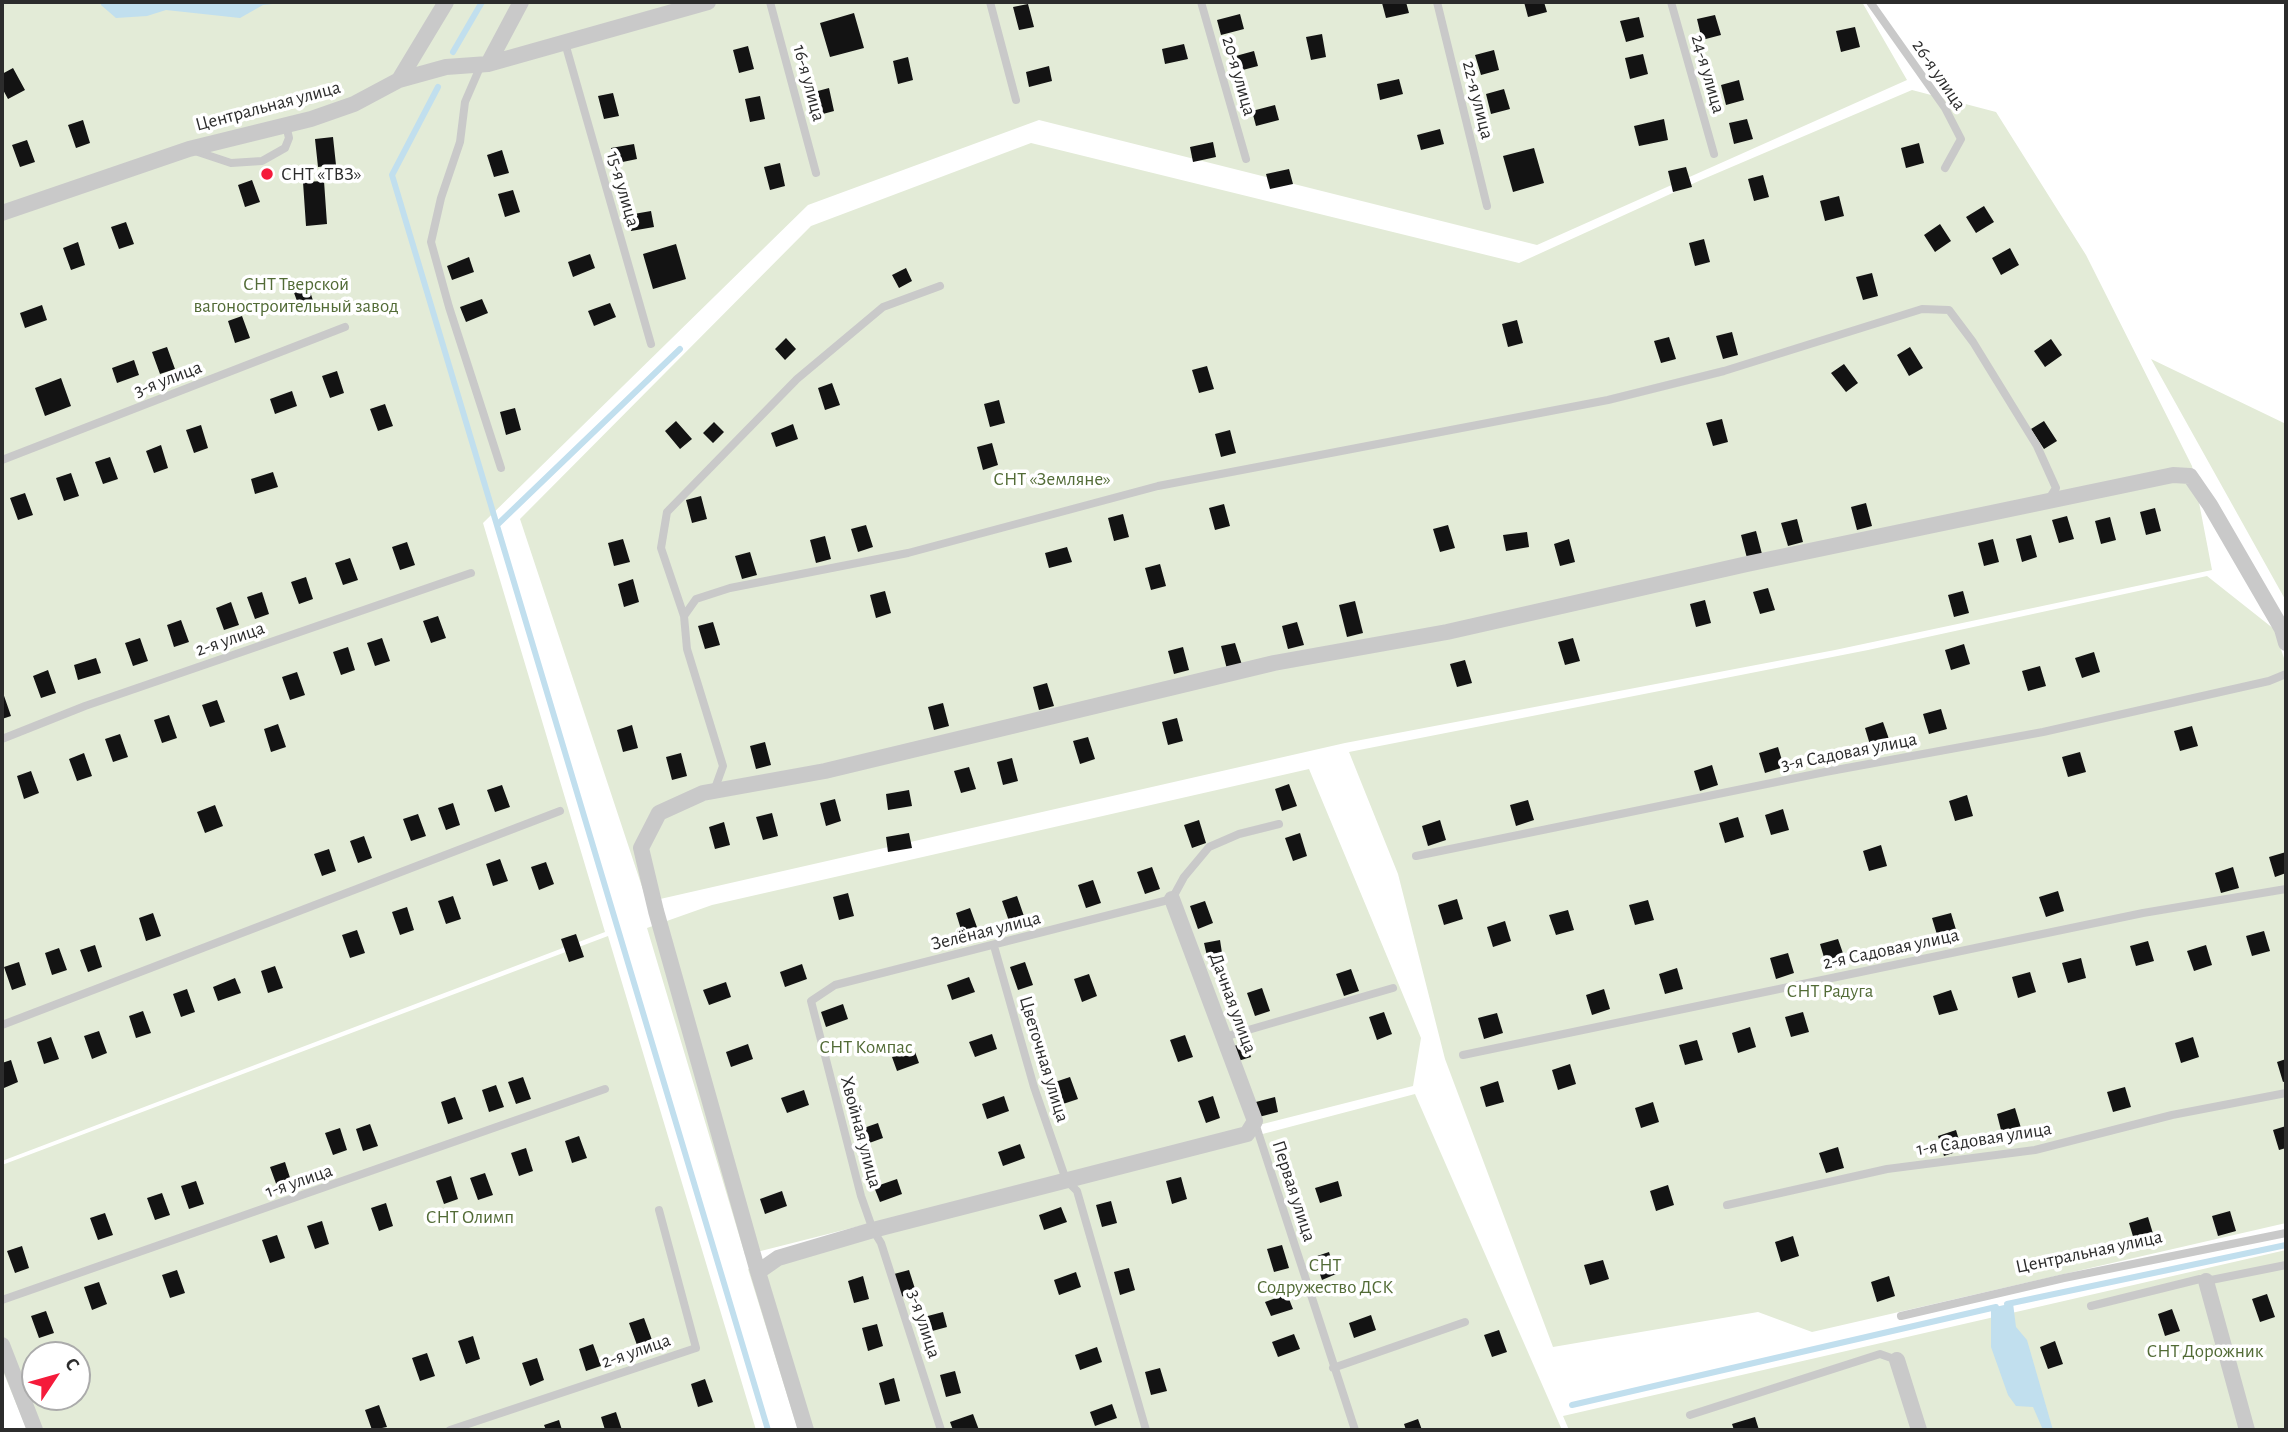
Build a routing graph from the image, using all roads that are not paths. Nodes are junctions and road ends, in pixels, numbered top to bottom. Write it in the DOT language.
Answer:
graph roads {
  1 [pos="446,2"];
  2 [pos="521,2"];
  3 [pos="708,2"];
  4 [pos="771,2"];
  5 [pos="990,2"];
  6 [pos="1201,2"];
  7 [pos="1437,2"];
  8 [pos="1671,2"];
  9 [pos="1870,2"];
  10 [pos="565,43"];
  11 [pos="484,64"];
  12 [pos="399,80"];
  13 [pos="1016,100"];
  14 [pos="286,125"];
  15 [pos="189,149"];
  16 [pos="1714,154"];
  17 [pos="1246,159"];
  18 [pos="1945,168"];
  19 [pos="817,173"];
  20 [pos="1487,206"];
  21 [pos="2,213"];
  22 [pos="940,286"];
  23 [pos="345,327"];
  24 [pos="651,344"];
  25 [pos="2,460"];
  26 [pos="501,468"];
  27 [pos="2048,500"];
  28 [pos="471,573"];
  29 [pos="684,616"];
  30 [pos="2286,643"];
  31 [pos="2286,674"];
  32 [pos="2,739"];
  33 [pos="714,791"];
  34 [pos="560,811"];
  35 [pos="1279,824"];
  36 [pos="1416,856"];
  37 [pos="2286,889"];
  38 [pos="1172,900"];
  39 [pos="993,946"];
  40 [pos="1393,988"];
  41 [pos="811,1001"];
  42 [pos="2,1025"];
  43 [pos="1224,1037"];
  44 [pos="1463,1055"];
  45 [pos="605,1089"];
  46 [pos="2286,1093"];
  47 [pos="1255,1121"];
  48 [pos="1066,1180"];
  49 [pos="1727,1205"];
  50 [pos="659,1210"];
  51 [pos="873,1230"];
  52 [pos="2286,1233"];
  53 [pos="2286,1265"];
  54 [pos="758,1272"];
  55 [pos="2206,1281"];
  56 [pos="2,1300"];
  57 [pos="2091,1306"];
  58 [pos="1901,1316"];
  59 [pos="1465,1322"];
  60 [pos="2,1345"];
  61 [pos="1898,1360"];
  62 [pos="1333,1368"];
  63 [pos="1690,1415"];
  64 [pos="35,1430"];
  65 [pos="450,1430"];
  66 [pos="806,1430"];
  67 [pos="941,1430"];
  68 [pos="1146,1430"];
  69 [pos="1355,1430"];
  70 [pos="1919,1430"];
  71 [pos="2247,1430"];
  1 -- 12 [label="street"];
  2 -- 11 [label="street"];
  3 -- 10 [label="street, Центральная улица"];
  4 -- 19 [label="lane, 16-я улица"];
  5 -- 13 [label="lane"];
  6 -- 17 [label="lane, 20-я улица"];
  7 -- 20 [label="lane, 22-я улица"];
  8 -- 16 [label="lane, 24-я улица"];
  9 -- 18 [label="lane, 26-я улица"];
  10 -- 11 [label="street, Центральная улица"];
  10 -- 24 [label="lane, 15-я улица"];
  11 -- 12 [label="street, Центральная улица"];
  11 -- 26 [label="lane"];
  12 -- 14 [label="street, Центральная улица"];
  14 -- 15 [label="street, Центральная улица"];
  14 -- 15 [label="lane"];
  15 -- 21 [label="street, Центральная улица"];
  22 -- 29 [label="lane"];
  23 -- 25 [label="lane, 3-я улица"];
  27 -- 29 [label="lane"];
  27 -- 30 [label="street"];
  27 -- 33 [label="street"];
  28 -- 32 [label="lane, 2-я улица"];
  29 -- 33 [label="lane"];
  31 -- 36 [label="lane, 3-я Садовая улица"];
  33 -- 54 [label="street"];
  34 -- 42 [label="lane"];
  35 -- 38 [label="lane"];
  37 -- 44 [label="lane, 2-я Садовая улица"];
  38 -- 39 [label="lane, Зелёная улица"];
  38 -- 43 [label="street, Дачная улица"];
  39 -- 41 [label="lane, Зелёная улица"];
  39 -- 48 [label="lane, Цветочная улица"];
  40 -- 43 [label="lane"];
  41 -- 51 [label="lane, Хвойная улица"];
  43 -- 47 [label="street, Дачная улица"];
  45 -- 56 [label="lane, 1-я улица"];
  46 -- 49 [label="lane, 1-я Садовая улица"];
  47 -- 48 [label="street"];
  47 -- 62 [label="lane, Первая улица"];
  48 -- 51 [label="street"];
  48 -- 68 [label="lane"];
  50 -- 65 [label="lane, 2-я улица"];
  51 -- 54 [label="street"];
  51 -- 67 [label="lane, 3-я улица"];
  52 -- 58 [label="lane, Центральная улица"];
  53 -- 55 [label="lane"];
  54 -- 66 [label="street"];
  55 -- 57 [label="lane"];
  55 -- 71 [label="street"];
  59 -- 62 [label="lane"];
  60 -- 64 [label="street"];
  61 -- 63 [label="lane"];
  61 -- 70 [label="street"];
  62 -- 69 [label="lane, Первая улица"];
}
